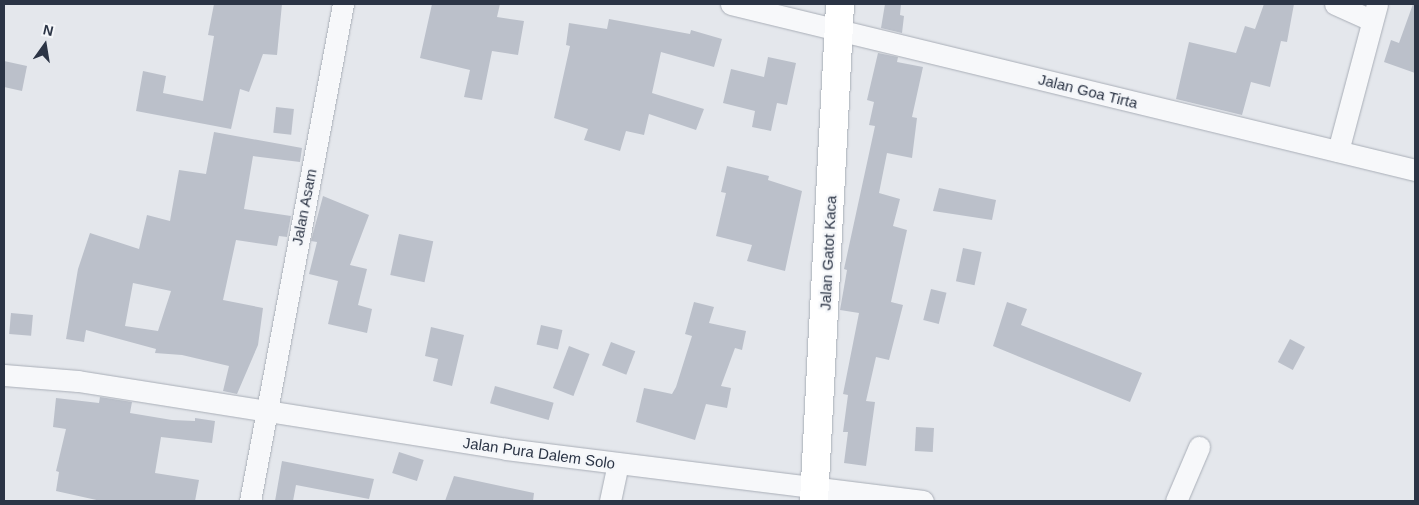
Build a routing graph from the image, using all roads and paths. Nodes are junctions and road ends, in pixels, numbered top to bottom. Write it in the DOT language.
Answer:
graph roads {
  1 [pos="343,4"];
  2 [pos="731,4"];
  3 [pos="840,4"];
  4 [pos="1335,4"];
  5 [pos="1374,12"];
  6 [pos="839,31"];
  7 [pos="1338,151"];
  8 [pos="1415,170"];
  9 [pos="4,375"];
  10 [pos="265,410"];
  11 [pos="1199,447"];
  12 [pos="618,464"];
  13 [pos="814,493"];
  14 [pos="250,501"];
  15 [pos="610,501"];
  16 [pos="923,501"];
  17 [pos="1176,501"];
  1 -- 10 [label="street, Jalan Asam"];
  2 -- 6 [label="street, Jalan Goa Tirta"];
  3 -- 6 [label="main road, Jalan Gatot Kaca"];
  4 -- 5 [label="street"];
  5 -- 7 [label="street"];
  6 -- 7 [label="street, Jalan Goa Tirta"];
  6 -- 13 [label="main road, Jalan Gatot Kaca"];
  7 -- 8 [label="street, Jalan Goa Tirta"];
  9 -- 10 [label="street, Jalan Pura Dalem Solo"];
  10 -- 12 [label="street, Jalan Pura Dalem Solo"];
  10 -- 14 [label="street, Jalan Asam"];
  11 -- 17 [label="street"];
  12 -- 13 [label="street, Jalan Pura Dalem Solo"];
  12 -- 15 [label="street"];
  13 -- 16 [label="street, Jalan Pura Dalem Solo"];
}
